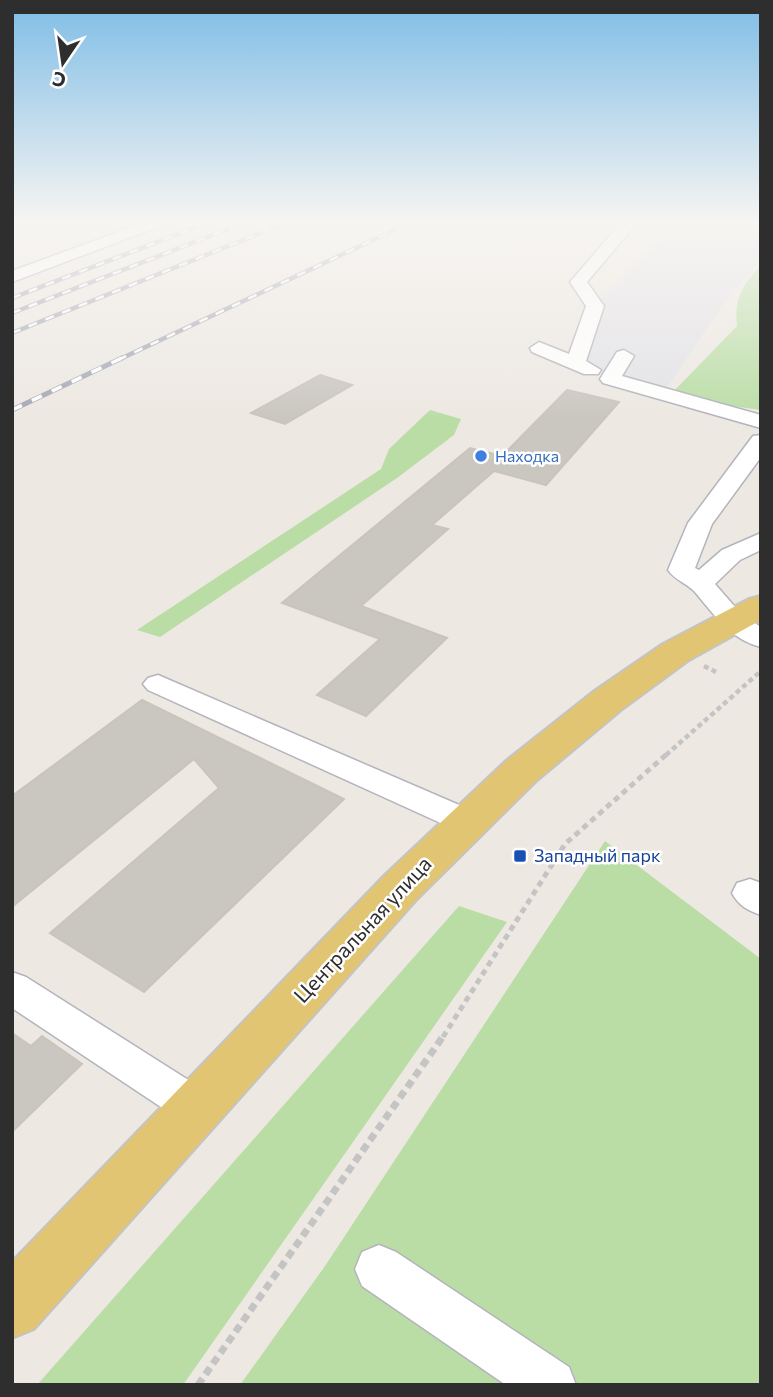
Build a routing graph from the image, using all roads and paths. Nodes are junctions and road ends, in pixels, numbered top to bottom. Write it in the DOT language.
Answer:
graph roads {
  1 [pos="583,289"];
  2 [pos="538,348"];
  3 [pos="624,356"];
  4 [pos="575,363"];
  5 [pos="610,379"];
  6 [pos="761,422"];
  7 [pos="761,441"];
  8 [pos="761,540"];
  9 [pos="701,583"];
  10 [pos="751,622"];
  11 [pos="761,671"];
  12 [pos="158,684"];
  13 [pos="468,822"];
  14 [pos="12,988"];
  15 [pos="197,1108"];
  16 [pos="379,1269"];
  17 [pos="12,1307"];
  18 [pos="198,1385"];
  19 [pos="551,1385"];
  1 -- 4 [label="street"];
  2 -- 4 [label="street"];
  3 -- 5 [label="street"];
  4 -- 5 [label="street"];
  5 -- 6 [label="street"];
  7 -- 9 [label="street"];
  8 -- 9 [label="street"];
  9 -- 10 [label="street"];
  10 -- 13 [label="main road, Центральная улица"];
  11 -- 18 [label="path"];
  12 -- 13 [label="street"];
  13 -- 15 [label="main road, Центральная улица"];
  14 -- 15 [label="street"];
  15 -- 17 [label="main road, Центральная улица"];
  16 -- 19 [label="street"];
}
